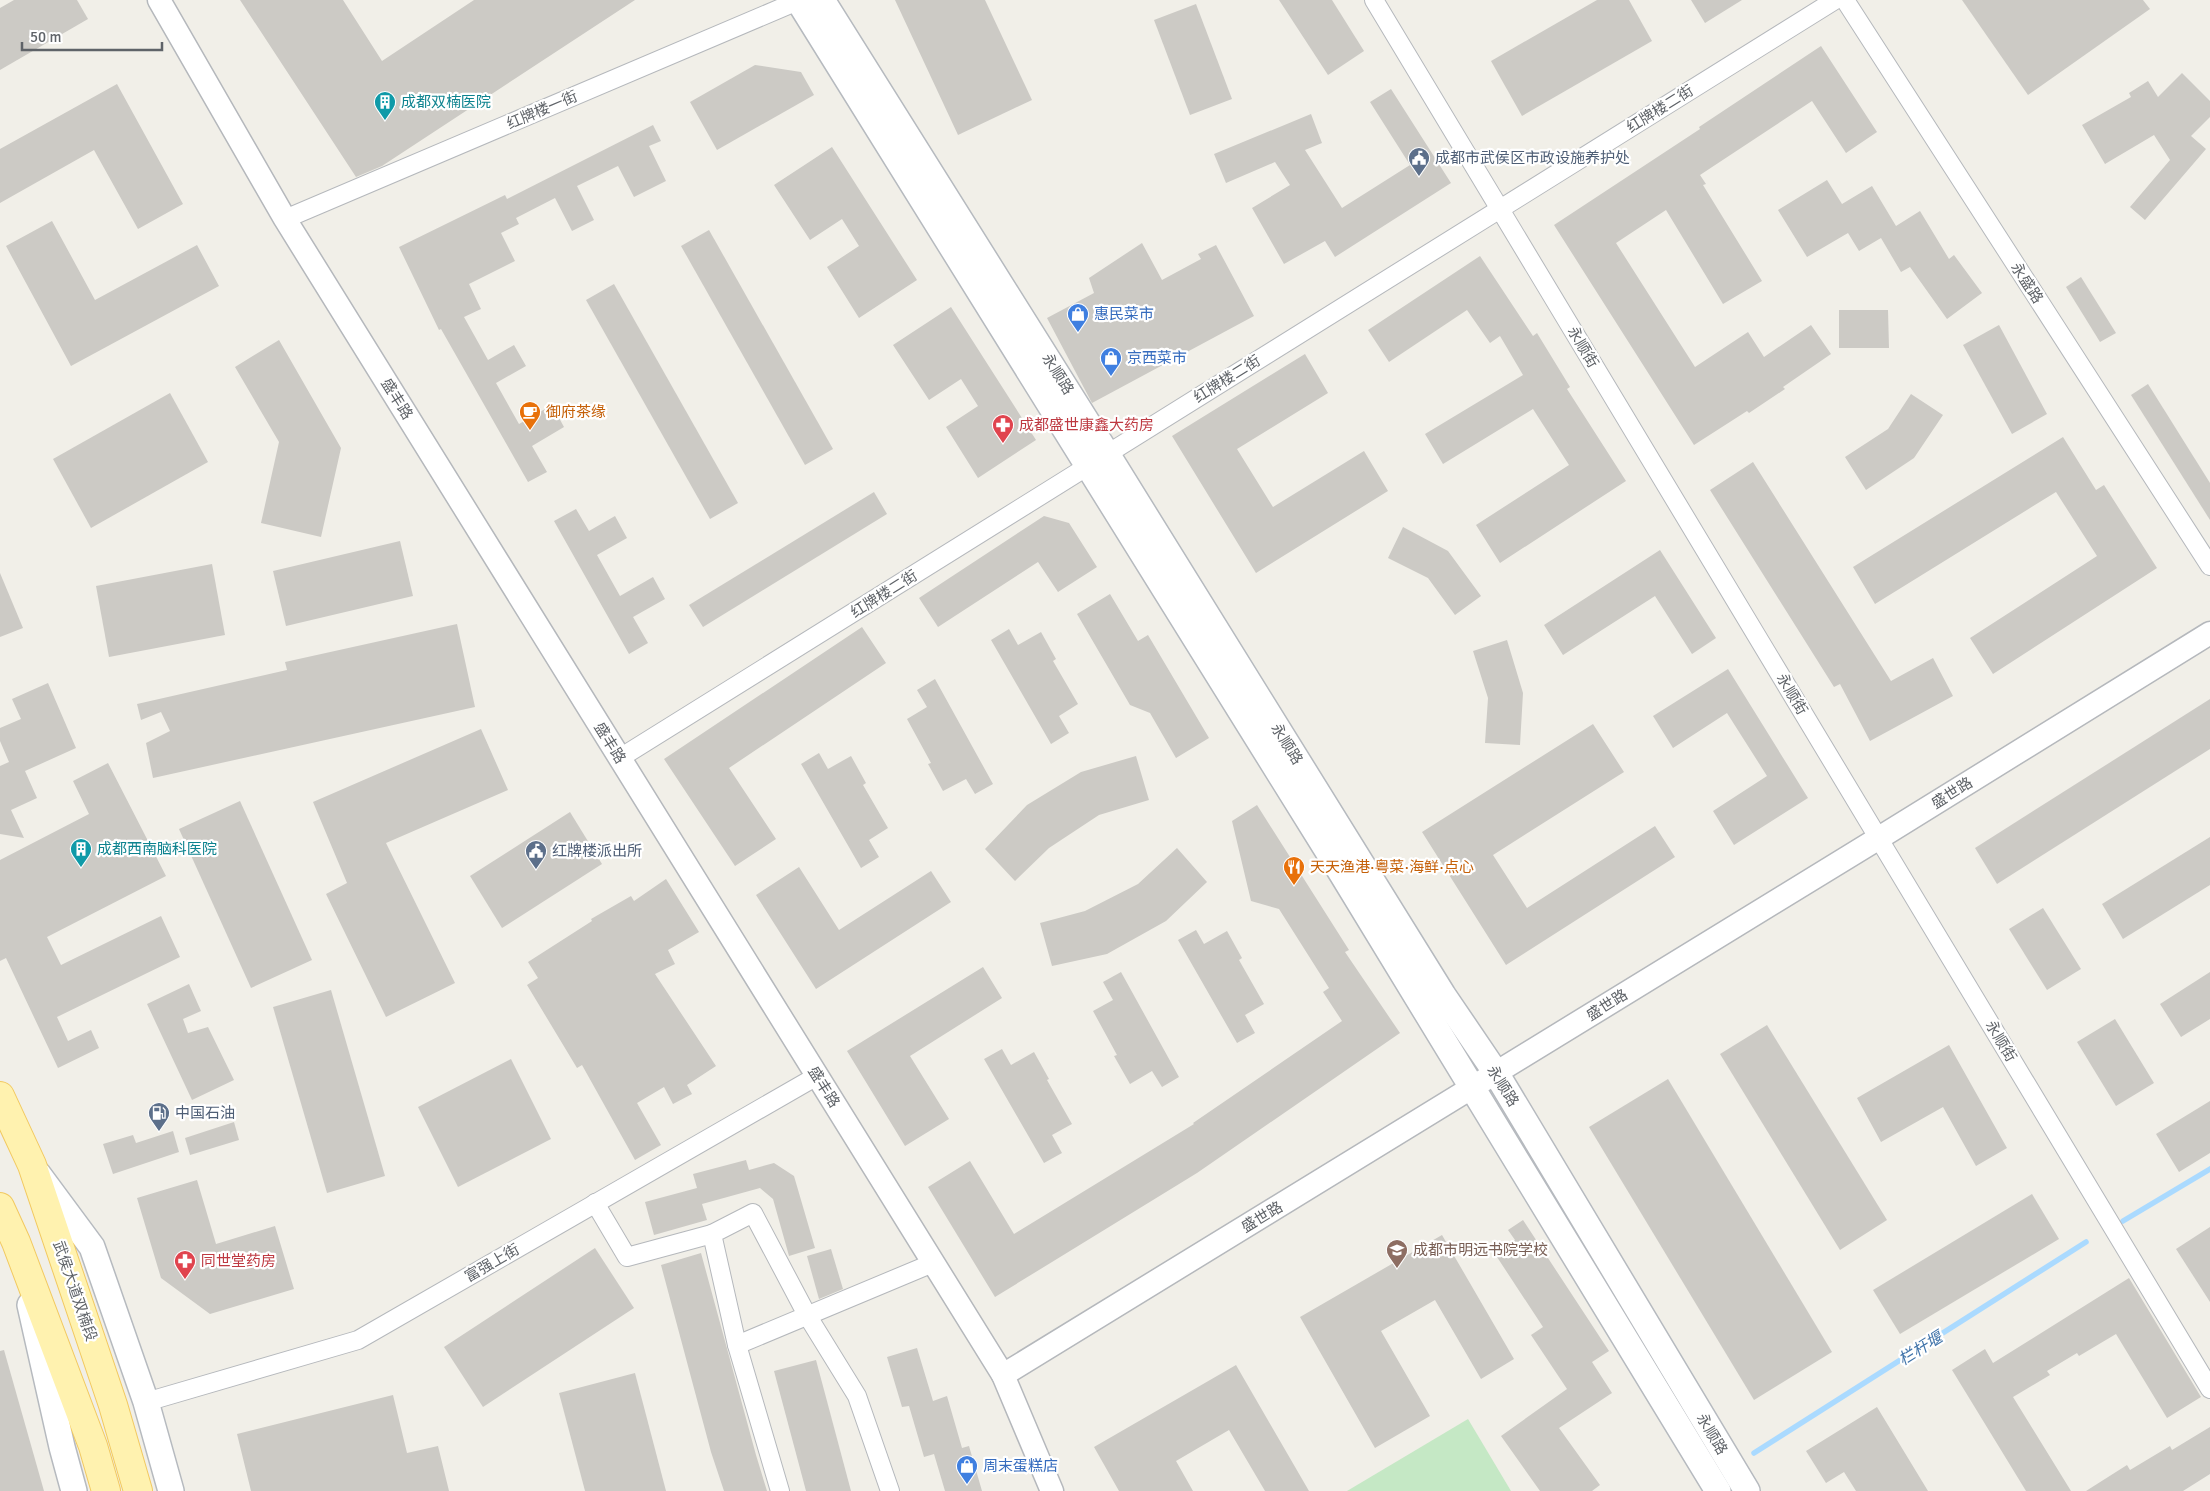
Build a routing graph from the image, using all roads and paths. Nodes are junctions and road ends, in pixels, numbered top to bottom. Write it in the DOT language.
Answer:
graph roads {
  1 [pos="159,0"];
  2 [pos="799,0"];
  3 [pos="822,0"];
  4 [pos="1374,0"];
  5 [pos="1834,0"];
  6 [pos="1845,0"];
  7 [pos="1500,209"];
  8 [pos="285,219"];
  9 [pos="1098,460"];
  10 [pos="2210,566"];
  11 [pos="2210,633"];
  12 [pos="620,758"];
  13 [pos="1879,838"];
  14 [pos="1496,1073"];
  15 [pos="817,1076"];
  16 [pos="1473,1088"];
  17 [pos="0,1096"];
  18 [pos="32,1165"];
  19 [pos="595,1203"];
  20 [pos="6,1224"];
  21 [pos="712,1234"];
  22 [pos="933,1263"];
  23 [pos="807,1316"];
  24 [pos="737,1345"];
  25 [pos="1003,1375"];
  26 [pos="2210,1388"];
  27 [pos="146,1402"];
  28 [pos="74,1491"];
  29 [pos="106,1491"];
  30 [pos="138,1491"];
  31 [pos="171,1491"];
  32 [pos="780,1491"];
  33 [pos="890,1491"];
  34 [pos="1052,1491"];
  35 [pos="1718,1491"];
  36 [pos="1747,1491"];
  1 -- 8 [label="street, 盛丰路"];
  2 -- 8 [label="street, 红牌楼一街"];
  2 -- 9 [label="main road"];
  3 -- 9 [label="main road, 永顺路"];
  4 -- 7 [label="street, 永顺街"];
  5 -- 7 [label="street, 红牌楼二街"];
  6 -- 10 [label="street, 永盛路"];
  7 -- 9 [label="street, 红牌楼二街"];
  7 -- 13 [label="street, 永顺街"];
  8 -- 12 [label="street, 盛丰路"];
  9 -- 12 [label="street, 红牌楼二街"];
  9 -- 14 [label="main road, 永顺路"];
  9 -- 16 [label="main road"];
  11 -- 13 [label="street, 盛世路"];
  12 -- 15 [label="street, 盛丰路"];
  13 -- 14 [label="street, 盛世路"];
  13 -- 26 [label="street, 永顺街"];
  14 -- 16 [label="street, 盛世路"];
  14 -- 36 [label="main road, 永顺路"];
  15 -- 19 [label="street, 富强上街"];
  15 -- 22 [label="street, 盛丰路"];
  16 -- 25 [label="street, 盛世路"];
  16 -- 35 [label="main road"];
  17 -- 18 [label="main road, 武侯大道双楠段"];
  18 -- 27 [label="main road"];
  18 -- 30 [label="main road, 武侯大道双楠段"];
  19 -- 21 [label="street"];
  19 -- 27 [label="street, 富强上街"];
  20 -- 28 [label="main road"];
  20 -- 29 [label="main road"];
  21 -- 23 [label="street"];
  21 -- 24 [label="street"];
  22 -- 23 [label="street"];
  22 -- 25 [label="street, 盛丰路"];
  23 -- 24 [label="street"];
  23 -- 33 [label="street"];
  24 -- 32 [label="street"];
  25 -- 34 [label="street, 盛丰路"];
  27 -- 31 [label="main road"];
}
